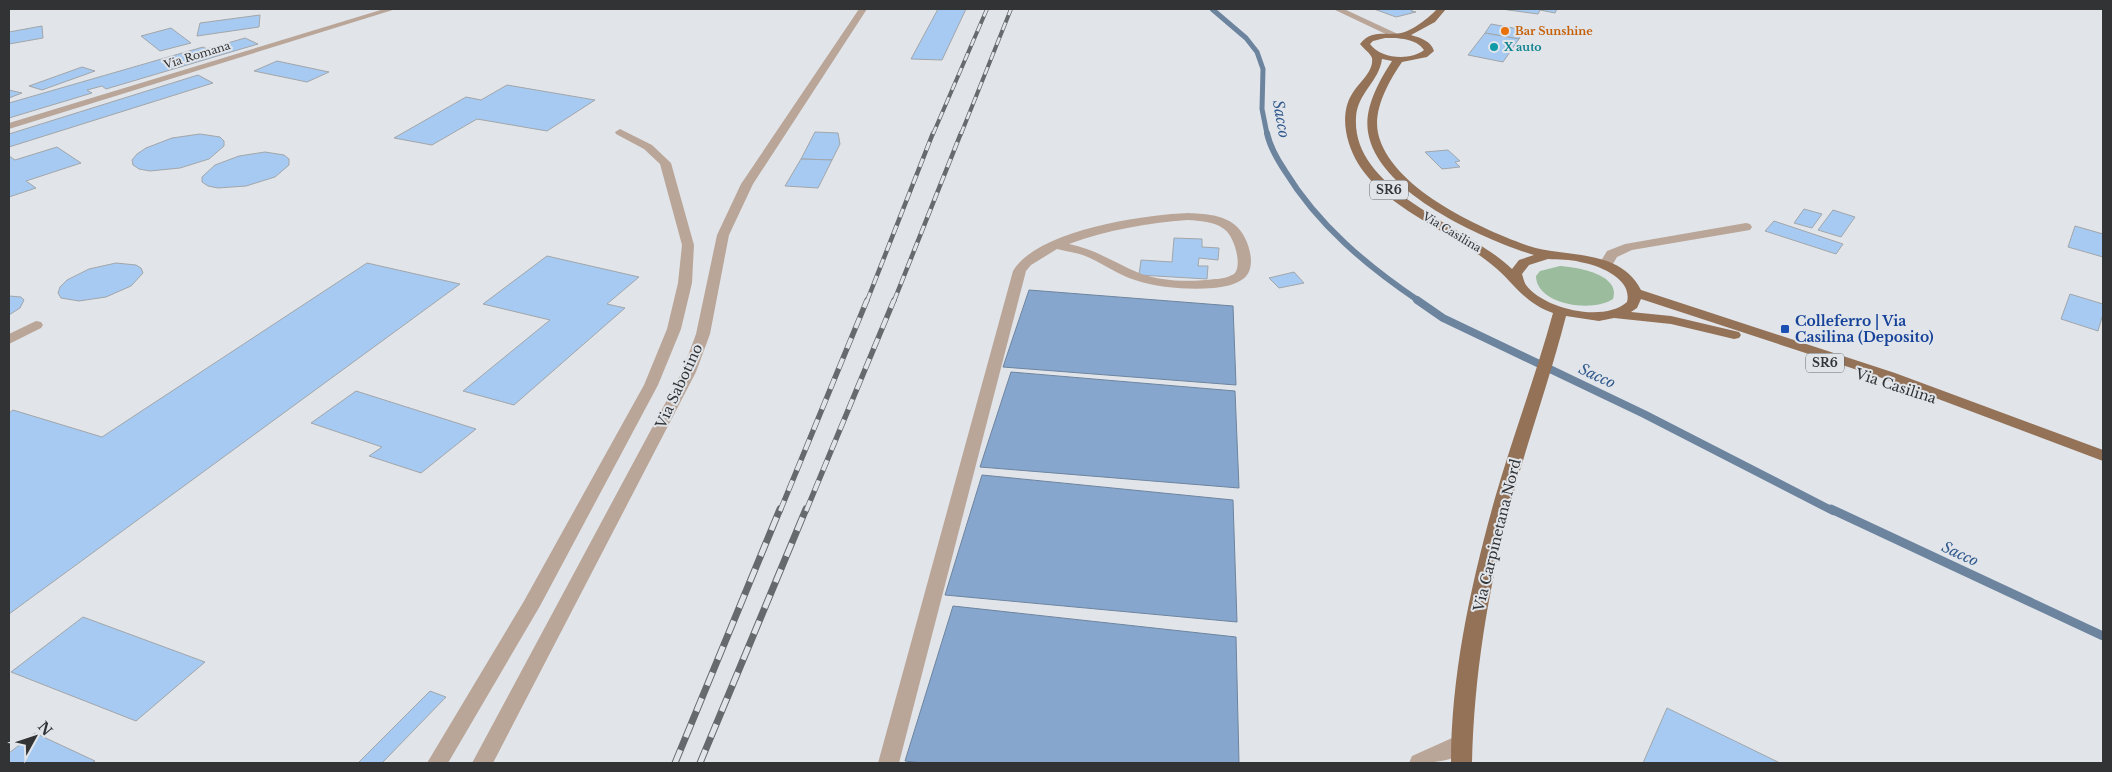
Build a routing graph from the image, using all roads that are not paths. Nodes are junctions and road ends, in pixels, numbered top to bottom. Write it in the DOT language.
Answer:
graph roads {
  1 [pos="392,9"];
  2 [pos="863,9"];
  3 [pos="1337,9"];
  4 [pos="1442,9"];
  5 [pos="1354,18"];
  6 [pos="1432,20"];
  7 [pos="1399,36"];
  8 [pos="1370,39"];
  9 [pos="1423,43"];
  10 [pos="1376,54"];
  11 [pos="1399,59"];
  12 [pos="9,126"];
  13 [pos="620,132"];
  14 [pos="1746,227"];
  15 [pos="1056,245"];
  16 [pos="1548,255"];
  17 [pos="1605,266"];
  18 [pos="1516,280"];
  19 [pos="1635,293"];
  20 [pos="1560,312"];
  21 [pos="1615,314"];
  22 [pos="36,325"];
  23 [pos="9,340"];
  24 [pos="2031,430"];
  25 [pos="2103,456"];
  26 [pos="1461,753"];
  27 [pos="438,763"];
  28 [pos="482,763"];
  29 [pos="888,763"];
  30 [pos="1419,763"];
  1 -- 12 [label="street, Via Romana"];
  2 -- 28 [label="street, Via Sabotino"];
  3 -- 5 [label="street"];
  4 -- 6 [label="main road"];
  5 -- 7 [label="street"];
  5 -- 8 [label="street"];
  6 -- 7 [label="main road"];
  6 -- 9 [label="main road"];
  7 -- 8 [label="main road"];
  7 -- 9 [label="main road"];
  8 -- 10 [label="main road"];
  9 -- 11 [label="main road"];
  10 -- 11 [label="main road"];
  10 -- 18 [label="main road, Via Casilina / SR6"];
  11 -- 16 [label="main road, Via Casilina / SR6"];
  13 -- 27 [label="street"];
  14 -- 17 [label="street"];
  15 -- 15 [label="street"];
  15 -- 29 [label="street"];
  16 -- 17 [label="main road"];
  16 -- 18 [label="main road"];
  17 -- 19 [label="main road"];
  18 -- 20 [label="main road, Via Casilina"];
  19 -- 21 [label="main road"];
  19 -- 24 [label="main road, Via Casilina / SR6"];
  20 -- 21 [label="main road, Via Casilina"];
  20 -- 26 [label="main road, Via Carpinetana Nord"];
  21 -- 24 [label="main road, Via Casilina / SR6"];
  22 -- 23 [label="street"];
  24 -- 25 [label="main road, Via Casilina / SR6"];
  26 -- 30 [label="street"];
}
